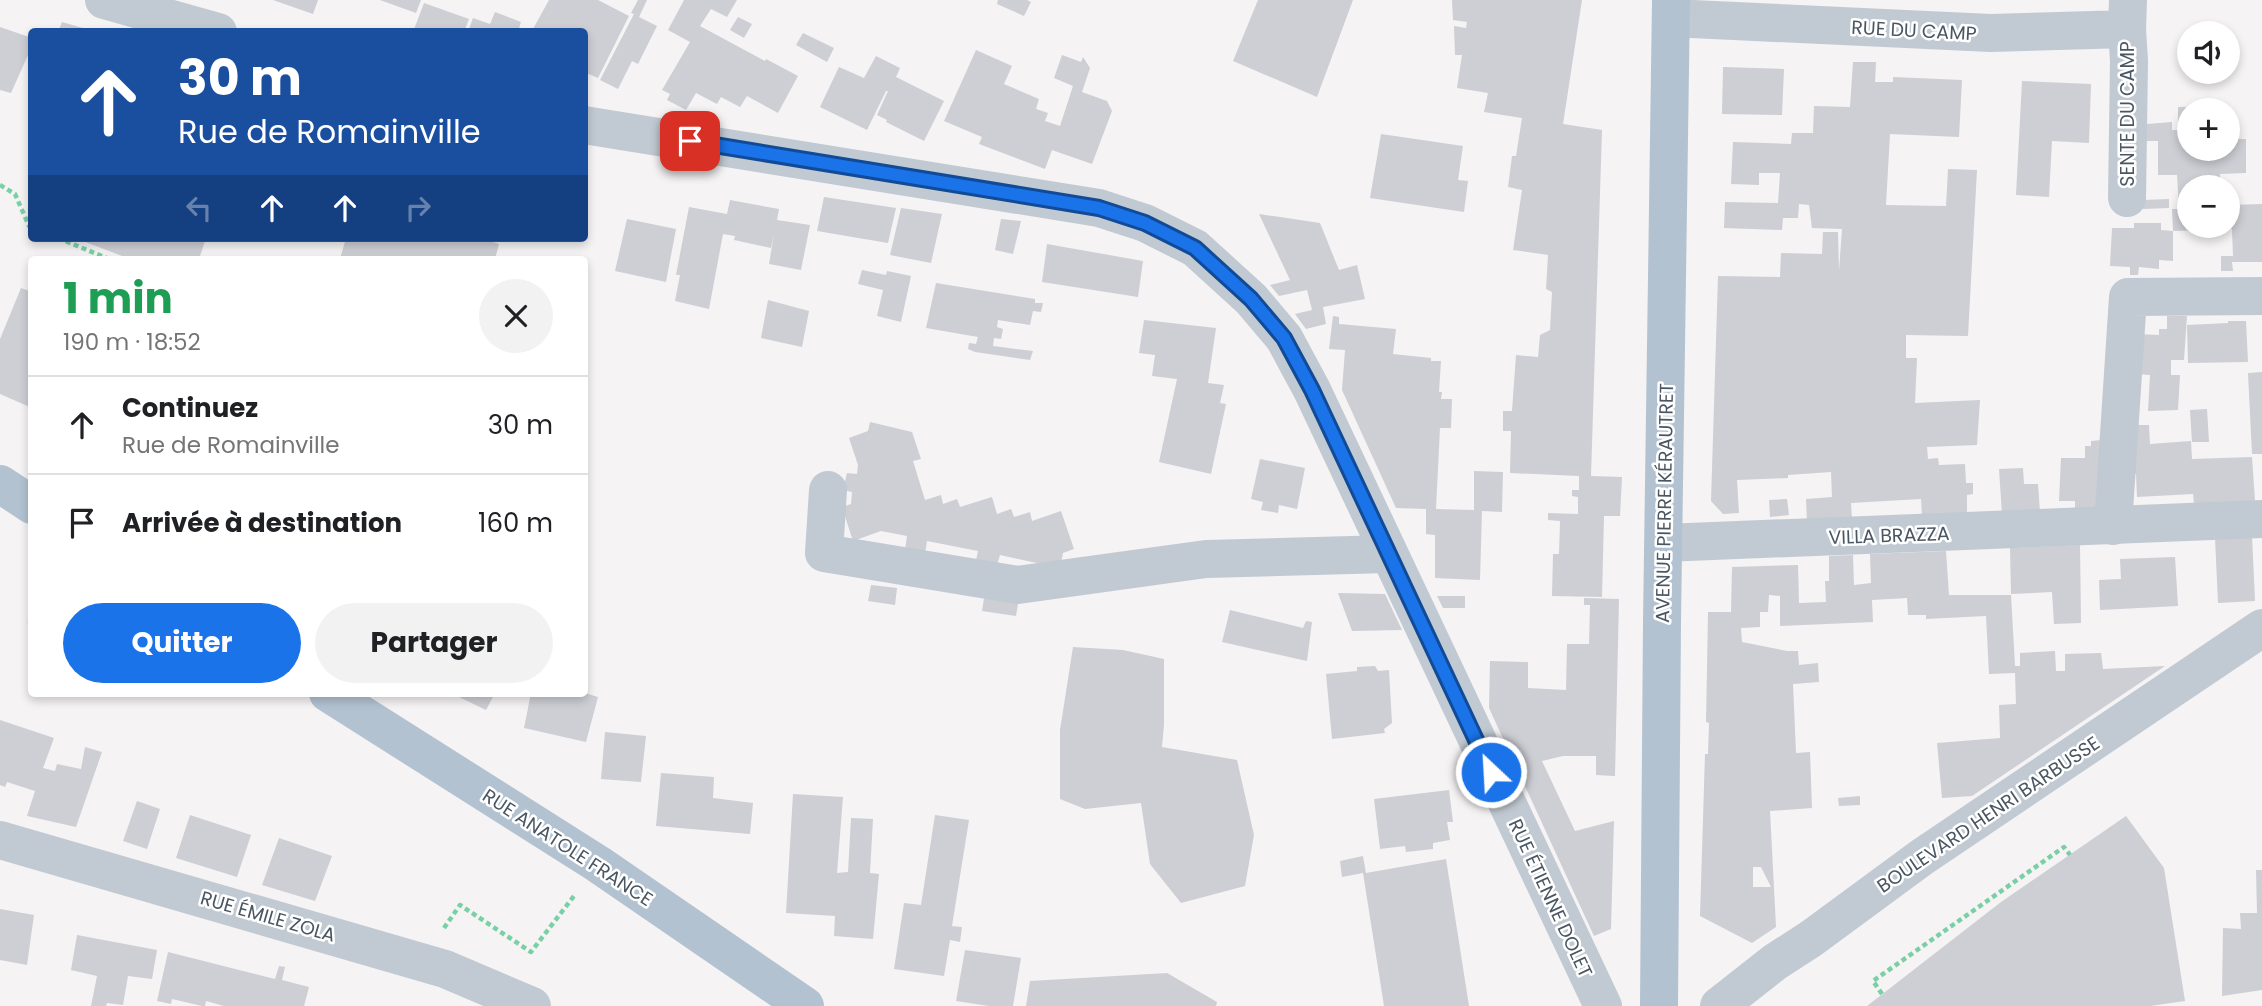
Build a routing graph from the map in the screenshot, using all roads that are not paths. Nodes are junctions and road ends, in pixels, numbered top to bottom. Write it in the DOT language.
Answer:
graph roads {
  1 [pos="104,0"];
  2 [pos="1671,9"];
  3 [pos="2127,15"];
  4 [pos="204,28"];
  5 [pos="588,126"];
  6 [pos="2127,198"];
  7 [pos="2262,296"];
  8 [pos="0,484"];
  9 [pos="828,491"];
  10 [pos="28,502"];
  11 [pos="2262,519"];
  12 [pos="2113,526"];
  13 [pos="1664,543"];
  14 [pos="1388,554"];
  15 [pos="2262,628"];
  16 [pos="334,697"];
  17 [pos="0,840"];
  18 [pos="532,1006"];
  19 [pos="805,1006"];
  20 [pos="1603,1006"];
  21 [pos="1659,1006"];
  22 [pos="1719,1006"];
  1 -- 4 [label="street"];
  2 -- 3 [label="street, RUE DU CAMP"];
  2 -- 13 [label="main road, AVENUE PIERRE KÉRAUTRET"];
  3 -- 6 [label="street, SENTE DU CAMP"];
  5 -- 14 [label="street, RUE ÉTIENNE DOLET"];
  7 -- 12 [label="street"];
  8 -- 10 [label="main road"];
  9 -- 14 [label="street"];
  11 -- 12 [label="street, VILLA BRAZZA"];
  12 -- 13 [label="street, VILLA BRAZZA"];
  13 -- 21 [label="main road, AVENUE PIERRE KÉRAUTRET"];
  14 -- 20 [label="street, RUE ÉTIENNE DOLET"];
  15 -- 22 [label="street, BOULEVARD HENRI BARBUSSE"];
  16 -- 19 [label="main road, RUE ANATOLE FRANCE"];
  17 -- 18 [label="street, RUE ÉMILE ZOLA"];
}
